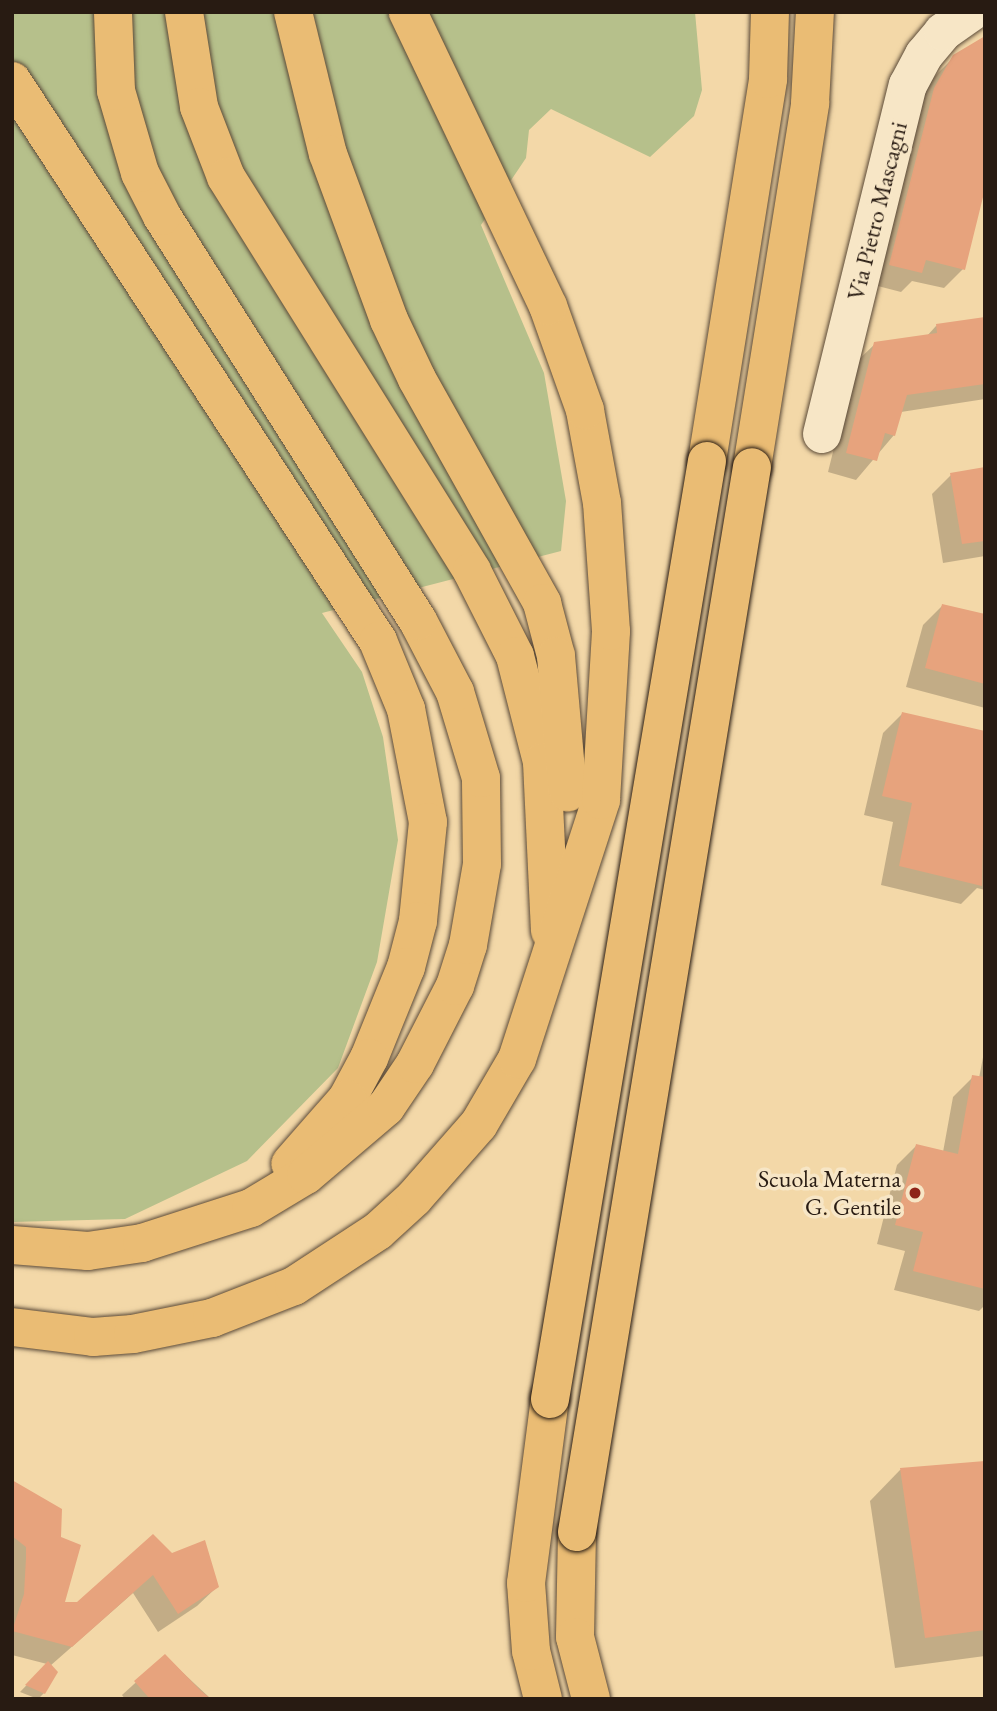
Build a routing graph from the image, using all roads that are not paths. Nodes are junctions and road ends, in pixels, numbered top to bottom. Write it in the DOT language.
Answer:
graph roads {
  1 [pos="113,12"];
  2 [pos="184,12"];
  3 [pos="293,12"];
  4 [pos="408,12"];
  5 [pos="770,12"];
  6 [pos="815,12"];
  7 [pos="972,12"];
  8 [pos="12,81"];
  9 [pos="822,434"];
  10 [pos="551,957"];
  11 [pos="251,1208"];
  12 [pos="12,1245"];
  13 [pos="12,1327"];
  14 [pos="543,1699"];
  15 [pos="591,1699"];
  1 -- 11 [label="highway"];
  2 -- 10 [label="highway"];
  3 -- 10 [label="highway"];
  4 -- 10 [label="highway"];
  5 -- 14 [label="highway, bridge"];
  6 -- 15 [label="highway, bridge"];
  7 -- 9 [label="street, Via Pietro Mascagni"];
  8 -- 11 [label="highway"];
  10 -- 13 [label="highway"];
  11 -- 12 [label="highway"];
}
